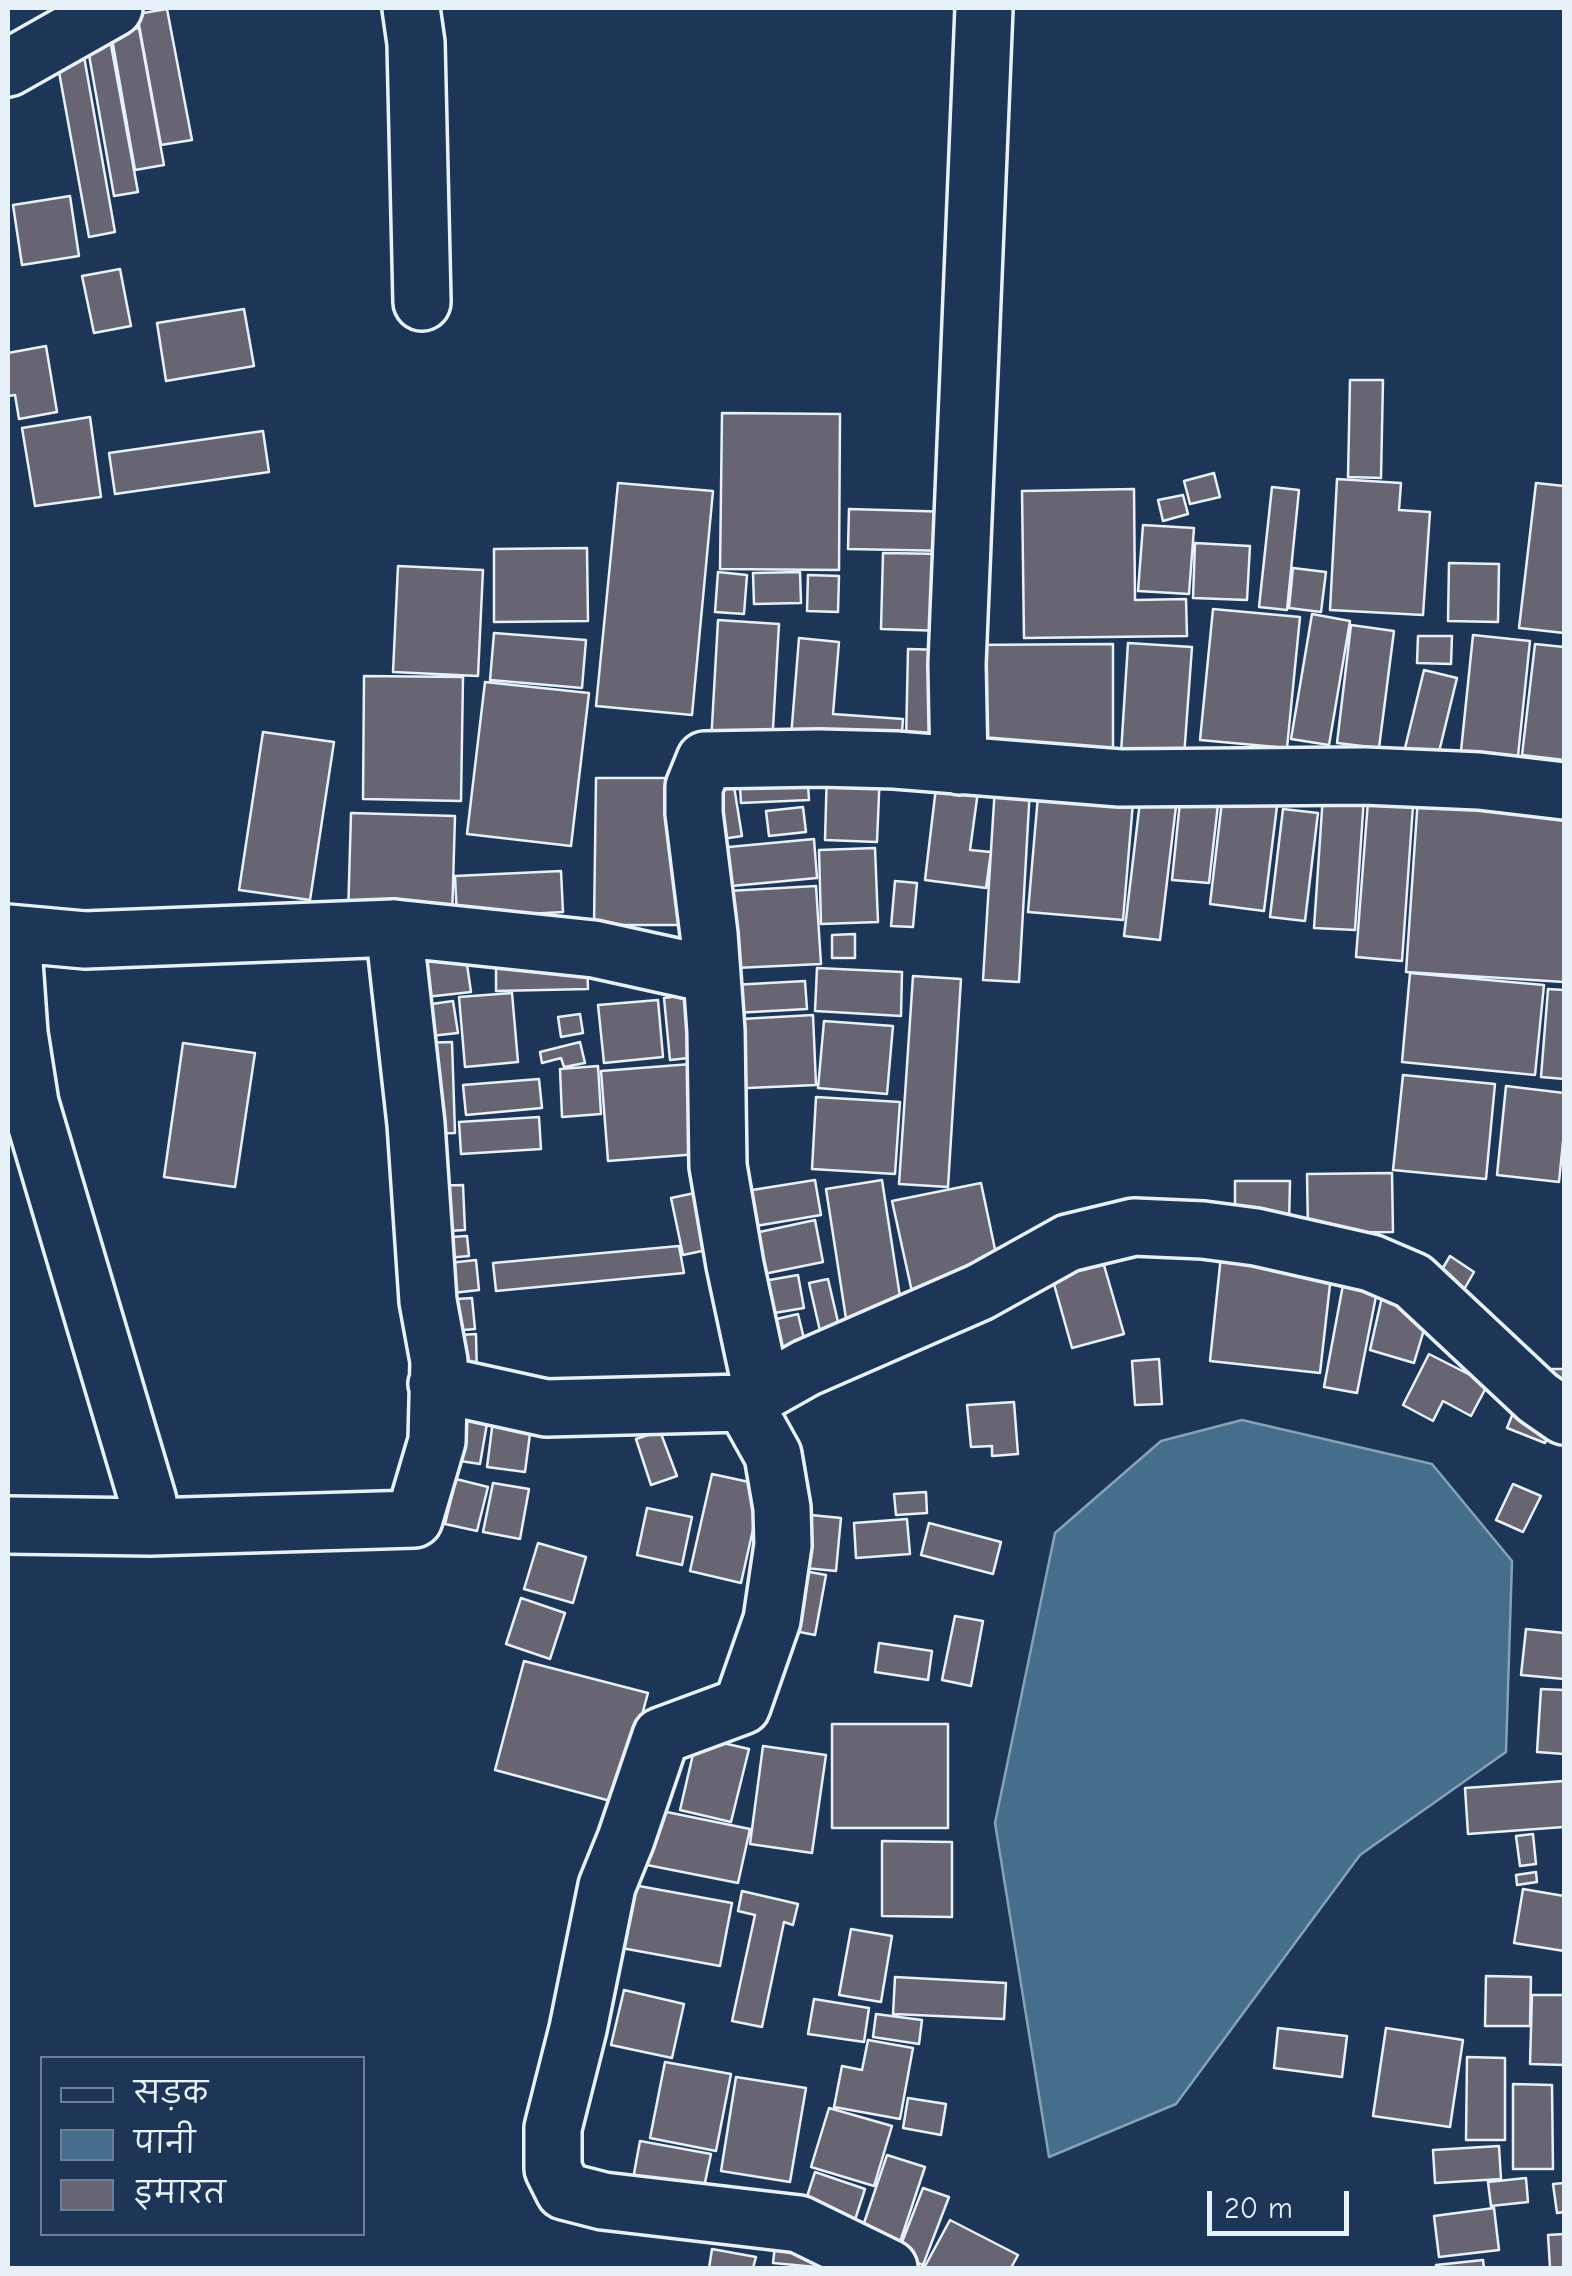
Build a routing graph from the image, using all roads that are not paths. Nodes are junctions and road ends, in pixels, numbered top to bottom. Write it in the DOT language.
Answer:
graph roads {
  1 [pos="411,8"];
  2 [pos="984,8"];
  3 [pos="96,10"];
  4 [pos="8,68"];
  5 [pos="422,302"];
  6 [pos="959,766"];
  7 [pos="1564,790"];
  8 [pos="394,928"];
  9 [pos="10,934"];
  10 [pos="712,974"];
  11 [pos="437,1384"];
  12 [pos="744,1403"];
  13 [pos="1564,1416"];
  14 [pos="148,1502"];
  15 [pos="8,1525"];
  16 [pos="888,2268"];
  1 -- 5 [label="street"];
  2 -- 6 [label="street"];
  3 -- 4 [label="street"];
  6 -- 7 [label="street"];
  6 -- 10 [label="street"];
  8 -- 9 [label="street"];
  8 -- 10 [label="street"];
  8 -- 11 [label="street"];
  9 -- 14 [label="street"];
  10 -- 12 [label="street"];
  11 -- 12 [label="street"];
  11 -- 15 [label="street"];
  12 -- 13 [label="street"];
  12 -- 16 [label="street"];
}
